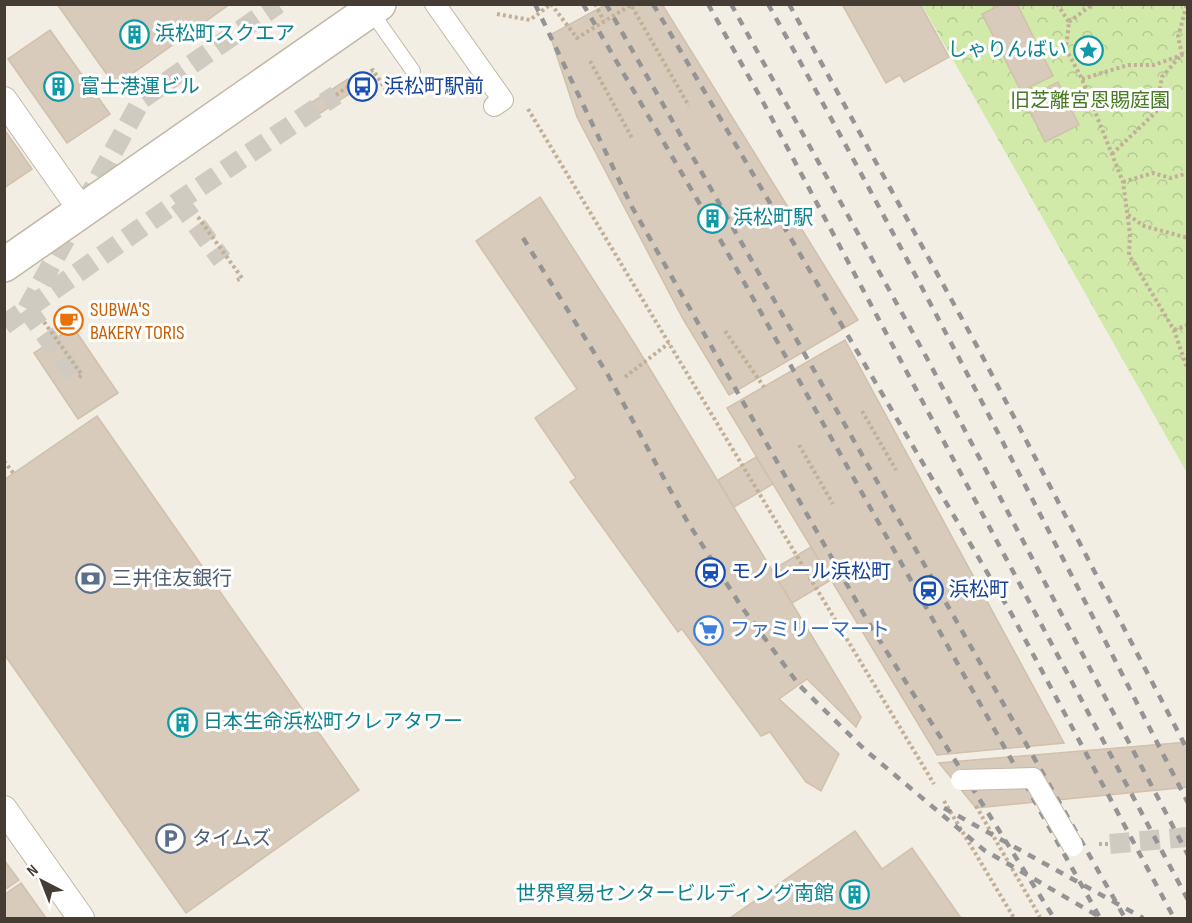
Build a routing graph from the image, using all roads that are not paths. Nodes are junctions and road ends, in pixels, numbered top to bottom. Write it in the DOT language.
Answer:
graph roads {
  1 [pos="435,4"];
  2 [pos="374,8"];
  3 [pos="413,71"];
  4 [pos="4,100"];
  5 [pos="494,106"];
  6 [pos="82,211"];
  7 [pos="4,265"];
  8 [pos="961,780"];
  9 [pos="4,809"];
  10 [pos="1073,846"];
  11 [pos="81,918"];
  1 -- 5 [label="street"];
  2 -- 3 [label="lane"];
  2 -- 6 [label="street"];
  4 -- 6 [label="street"];
  6 -- 7 [label="street"];
  8 -- 10 [label="street, bridge"];
  9 -- 11 [label="street"];
}
